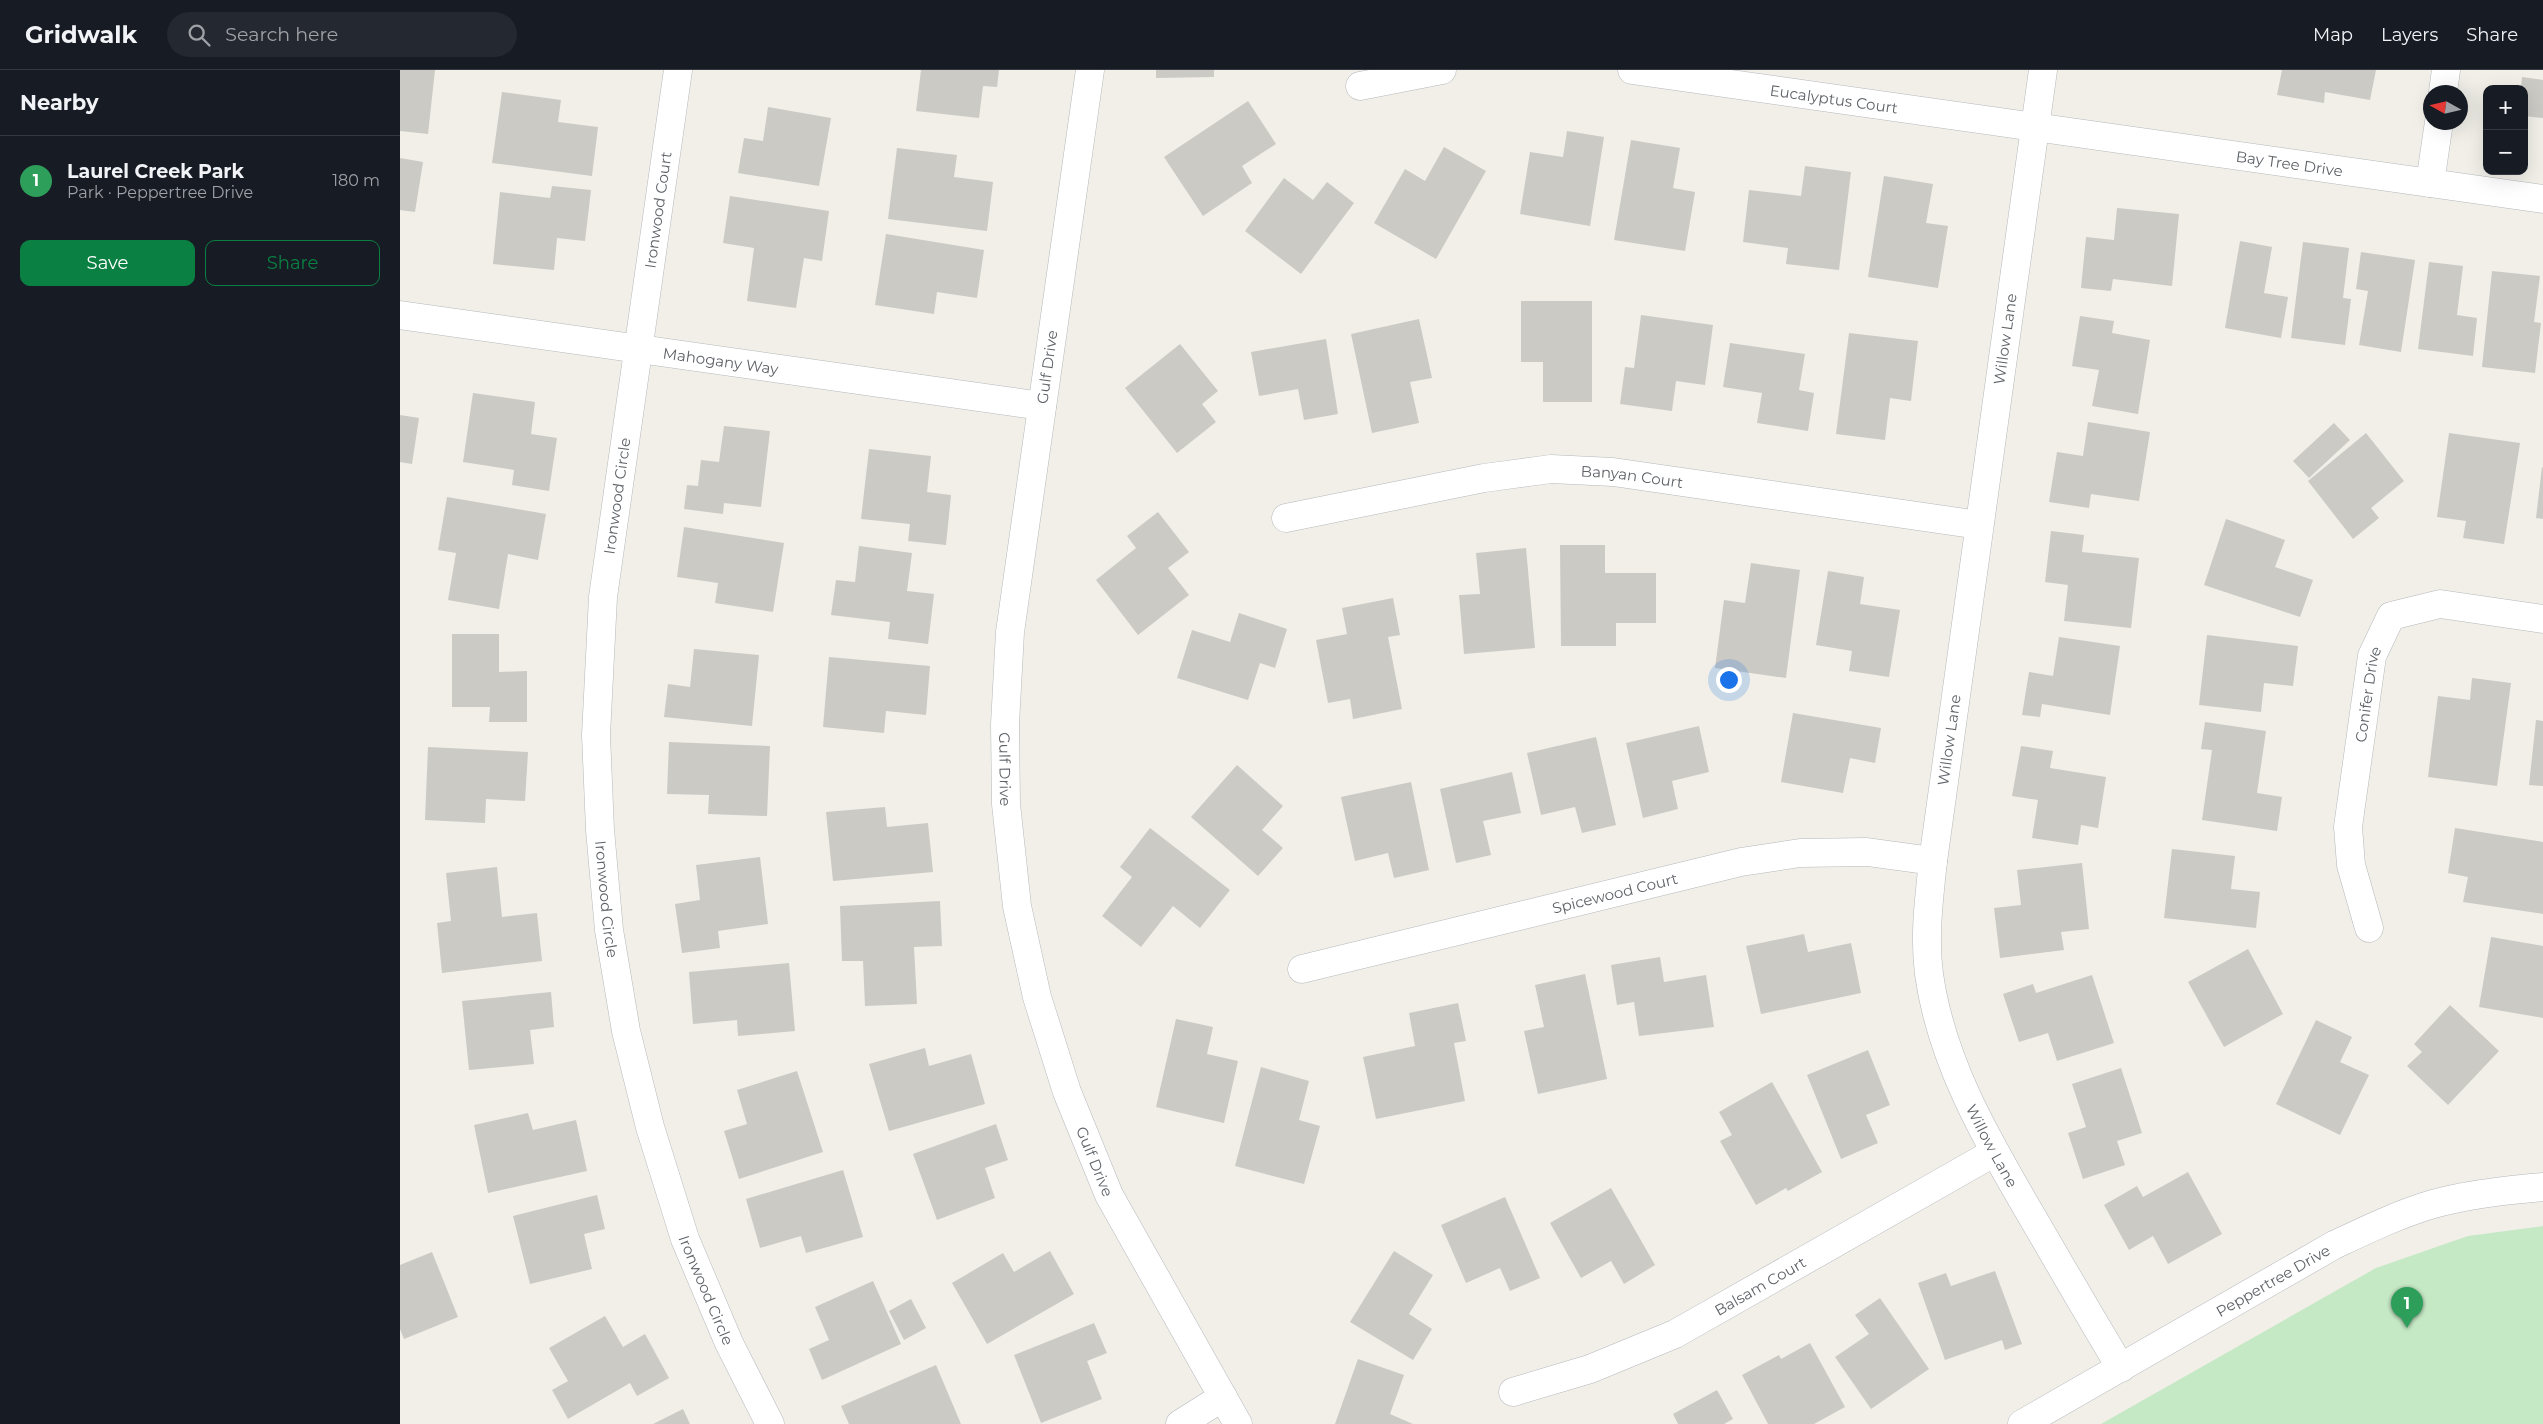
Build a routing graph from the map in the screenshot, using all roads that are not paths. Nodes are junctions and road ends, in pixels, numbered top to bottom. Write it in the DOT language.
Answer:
graph roads {
  1 [pos="678,70"];
  2 [pos="1090,70"];
  3 [pos="1442,70"];
  4 [pos="1632,70"];
  5 [pos="2043,70"];
  6 [pos="2446,70"];
  7 [pos="2444,85"];
  8 [pos="1360,86"];
  9 [pos="2035,126"];
  10 [pos="2438,130"];
  11 [pos="2430,184"];
  12 [pos="2543,199"];
  13 [pos="400,316"];
  14 [pos="638,349"];
  15 [pos="1042,406"];
  16 [pos="1286,518"];
  17 [pos="1979,525"];
  18 [pos="2543,618"];
  19 [pos="1933,861"];
  20 [pos="2369,928"];
  21 [pos="1302,969"];
  22 [pos="1995,1152"];
  23 [pos="2543,1187"];
  24 [pos="2121,1368"];
  25 [pos="1513,1392"];
  26 [pos="1222,1397"];
  27 [pos="770,1424"];
  28 [pos="1180,1424"];
  29 [pos="1238,1424"];
  30 [pos="2022,1424"];
  1 -- 14 [label="street, Ironwood Court"];
  2 -- 15 [label="street, Gulf Drive"];
  3 -- 8 [label="street"];
  4 -- 9 [label="street, Eucalyptus Court"];
  5 -- 9 [label="street, Willow Lane"];
  6 -- 7 [label="street"];
  9 -- 11 [label="street, Bay Tree Drive"];
  9 -- 17 [label="street, Willow Lane"];
  10 -- 11 [label="street"];
  11 -- 12 [label="street, Bay Tree Drive"];
  13 -- 14 [label="street, Mahogany Way"];
  14 -- 15 [label="street, Mahogany Way"];
  14 -- 27 [label="street, Ironwood Circle"];
  15 -- 26 [label="street, Gulf Drive"];
  16 -- 17 [label="street, Banyan Court"];
  17 -- 19 [label="street, Willow Lane"];
  18 -- 20 [label="street, Conifer Drive"];
  19 -- 21 [label="street, Spicewood Court"];
  19 -- 22 [label="street, Willow Lane"];
  22 -- 24 [label="street, Willow Lane"];
  22 -- 25 [label="street, Balsam Court"];
  23 -- 24 [label="street, Peppertree Drive"];
  24 -- 30 [label="street, Peppertree Drive"];
  26 -- 28 [label="street"];
  26 -- 29 [label="street, Gulf Drive"];
}
